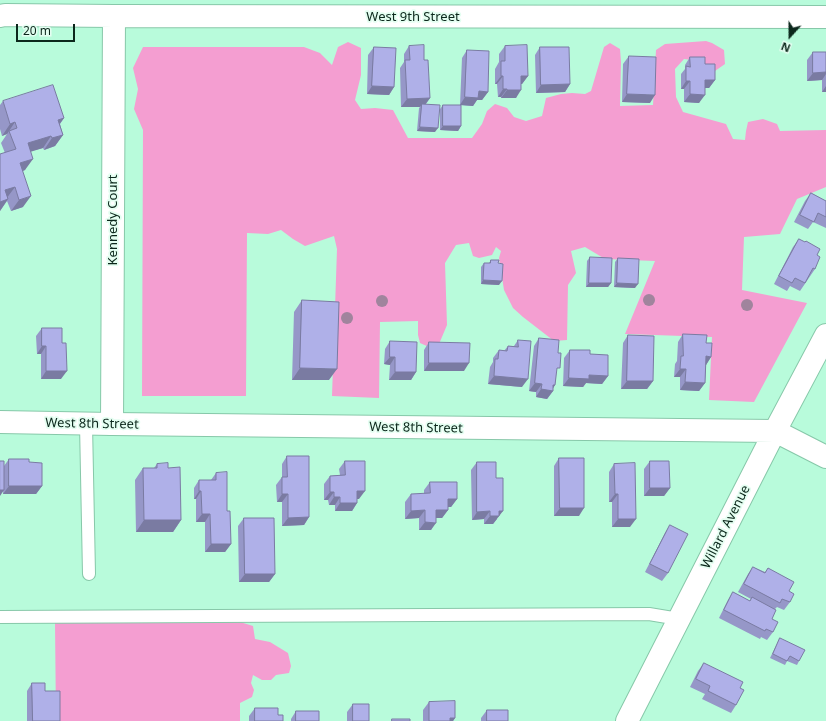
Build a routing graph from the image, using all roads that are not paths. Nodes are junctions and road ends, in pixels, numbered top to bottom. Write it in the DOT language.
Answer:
graph roads {
  1 [pos="4,14"];
  2 [pos="114,16"];
  3 [pos="826,17"];
  4 [pos="826,334"];
  5 [pos="0,422"];
  6 [pos="86,424"];
  7 [pos="112,424"];
  8 [pos="775,431"];
  9 [pos="826,457"];
  10 [pos="88,574"];
  11 [pos="0,617"];
  12 [pos="680,619"];
  13 [pos="627,721"];
  1 -- 2 [label="street, West 9th Street"];
  2 -- 3 [label="street, West 9th Street"];
  2 -- 7 [label="street, Kennedy Court"];
  4 -- 8 [label="street, Willard Avenue"];
  5 -- 6 [label="street, West 8th Street"];
  6 -- 7 [label="street, West 8th Street"];
  6 -- 10 [label="lane"];
  7 -- 8 [label="street, West 8th Street"];
  8 -- 9 [label="street, West 8th Street"];
  8 -- 12 [label="street, Willard Avenue"];
  11 -- 12 [label="lane"];
  12 -- 13 [label="street, Willard Avenue"];
}
